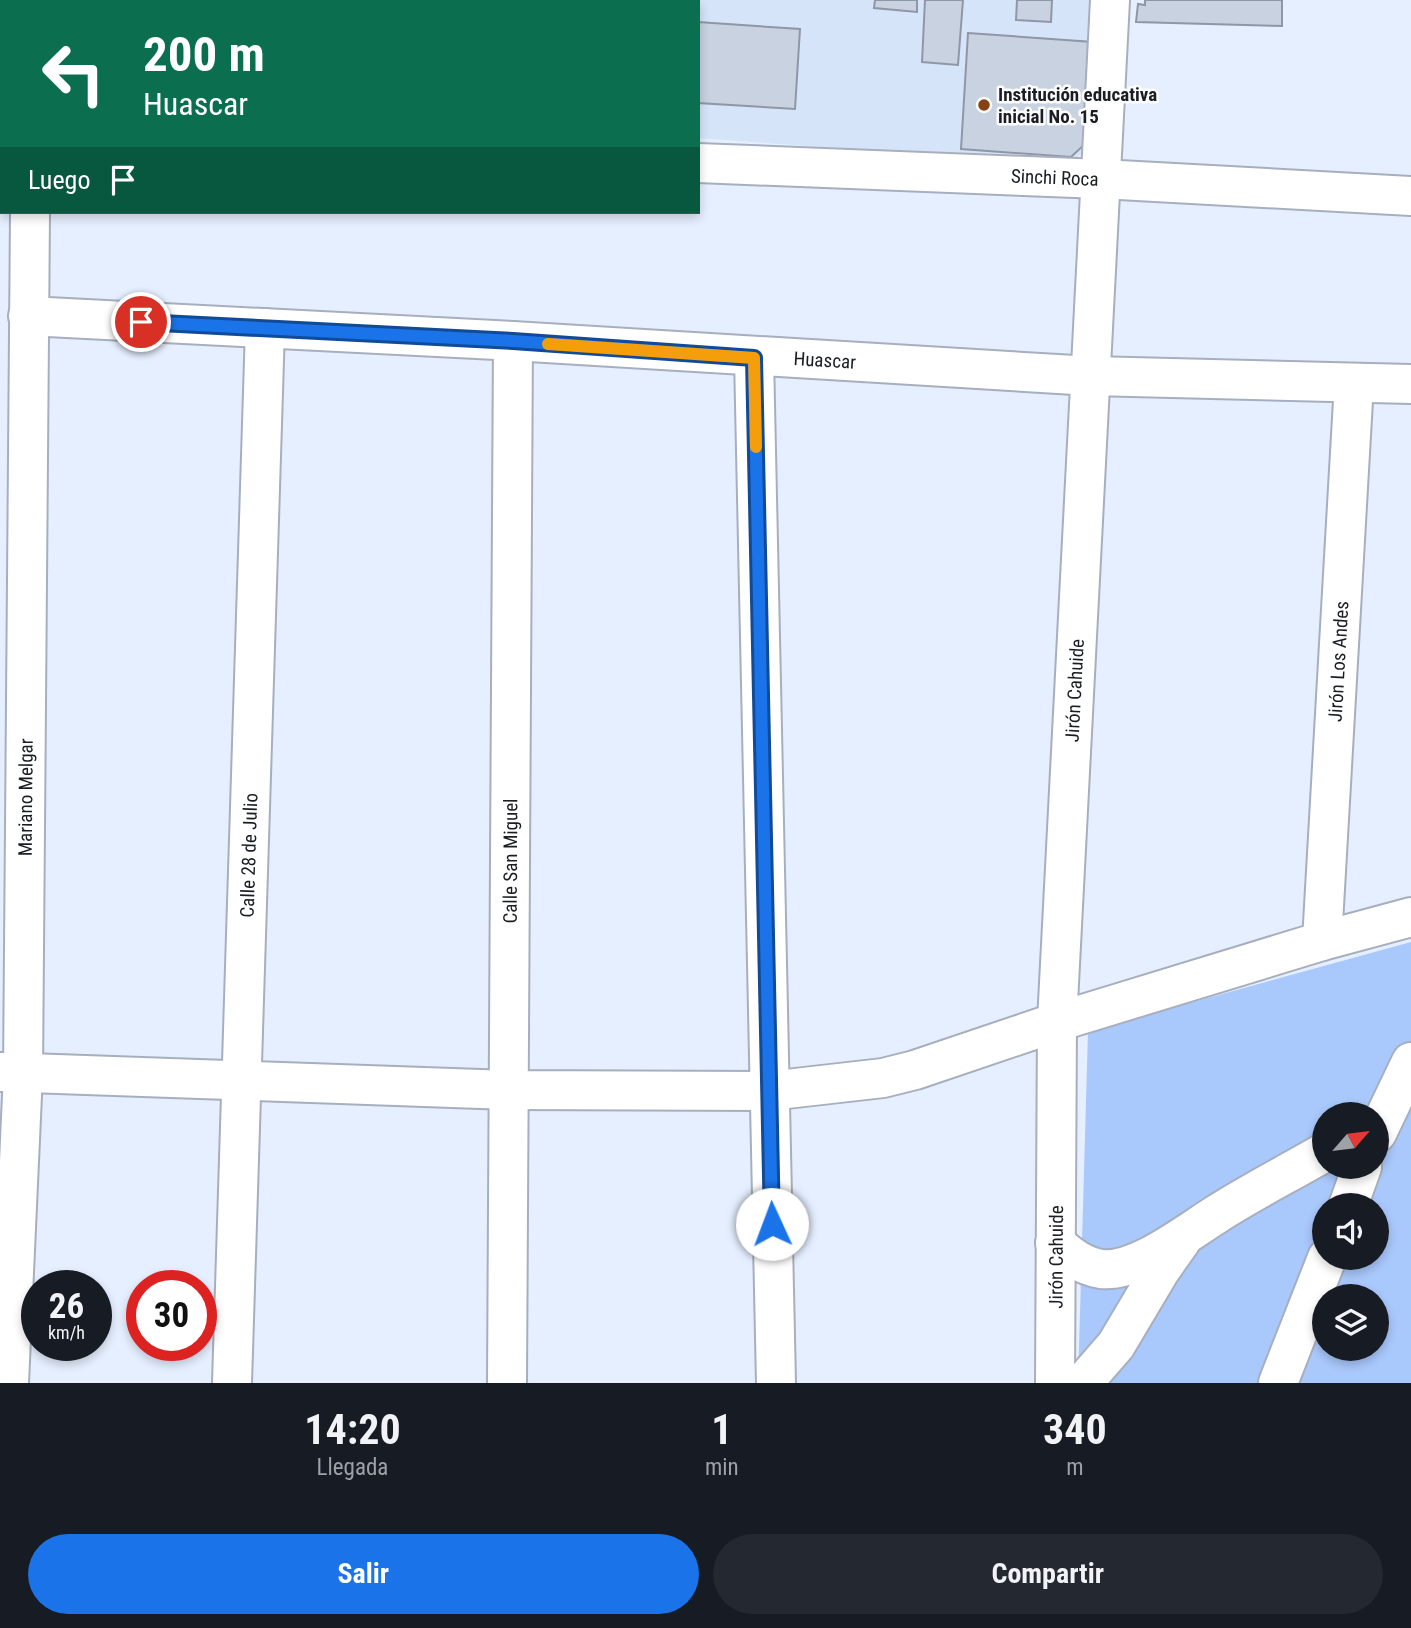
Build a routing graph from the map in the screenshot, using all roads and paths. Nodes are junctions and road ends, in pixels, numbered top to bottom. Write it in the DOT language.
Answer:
graph roads {
  1 [pos="1110,0"];
  2 [pos="700,163"];
  3 [pos="1101,179"];
  4 [pos="1411,196"];
  5 [pos="30,214"];
  6 [pos="28,316"];
  7 [pos="265,328"];
  8 [pos="513,341"];
  9 [pos="754,358"];
  10 [pos="1091,376"];
  11 [pos="1354,383"];
  12 [pos="1411,384"];
  13 [pos="1411,917"];
  14 [pos="1322,941"];
  15 [pos="1057,1021"];
  16 [pos="1411,1062"];
  17 [pos="12,1073"];
  18 [pos="240,1079"];
  19 [pos="509,1090"];
  20 [pos="769,1091"];
  21 [pos="1390,1104"];
  22 [pos="1312,1159"];
  23 [pos="1182,1239"];
  24 [pos="1055,1243"];
  25 [pos="1322,1270"];
  26 [pos="5,1319"];
  27 [pos="9,1383"];
  28 [pos="232,1383"];
  29 [pos="507,1383"];
  30 [pos="776,1383"];
  31 [pos="1055,1383"];
  32 [pos="1083,1383"];
  33 [pos="1278,1383"];
  1 -- 3 [label="street, Jirón Cahuide"];
  2 -- 3 [label="street, Sinchi Roca"];
  3 -- 4 [label="street, Sinchi Roca"];
  3 -- 10 [label="street, Jirón Cahuide"];
  5 -- 6 [label="street, Mariano Melgar"];
  6 -- 7 [label="street, Huascar"];
  6 -- 17 [label="street, Mariano Melgar"];
  7 -- 8 [label="street, Huascar"];
  7 -- 18 [label="street, Calle 28 de Julio"];
  8 -- 9 [label="street, Huascar"];
  8 -- 19 [label="street, Calle San Miguel"];
  9 -- 10 [label="street, Huascar"];
  9 -- 20 [label="street"];
  10 -- 11 [label="street, Huascar"];
  10 -- 15 [label="street, Jirón Cahuide"];
  11 -- 12 [label="street, Huascar"];
  11 -- 14 [label="street, Jirón Los Andes"];
  13 -- 14 [label="street"];
  14 -- 15 [label="street"];
  15 -- 20 [label="street"];
  15 -- 24 [label="street, Jirón Cahuide"];
  16 -- 21 [label="street"];
  17 -- 18 [label="street"];
  17 -- 26 [label="street, Mariano Melgar"];
  18 -- 19 [label="street"];
  18 -- 28 [label="street, Calle 28 de Julio"];
  19 -- 20 [label="street"];
  19 -- 29 [label="street, Calle San Miguel"];
  20 -- 30 [label="street"];
  22 -- 23 [label="street"];
  23 -- 24 [label="street"];
  23 -- 32 [label="street"];
  24 -- 31 [label="street, Jirón Cahuide"];
  25 -- 33 [label="street"];
  26 -- 27 [label="street, Mariano Melgar"];
}
